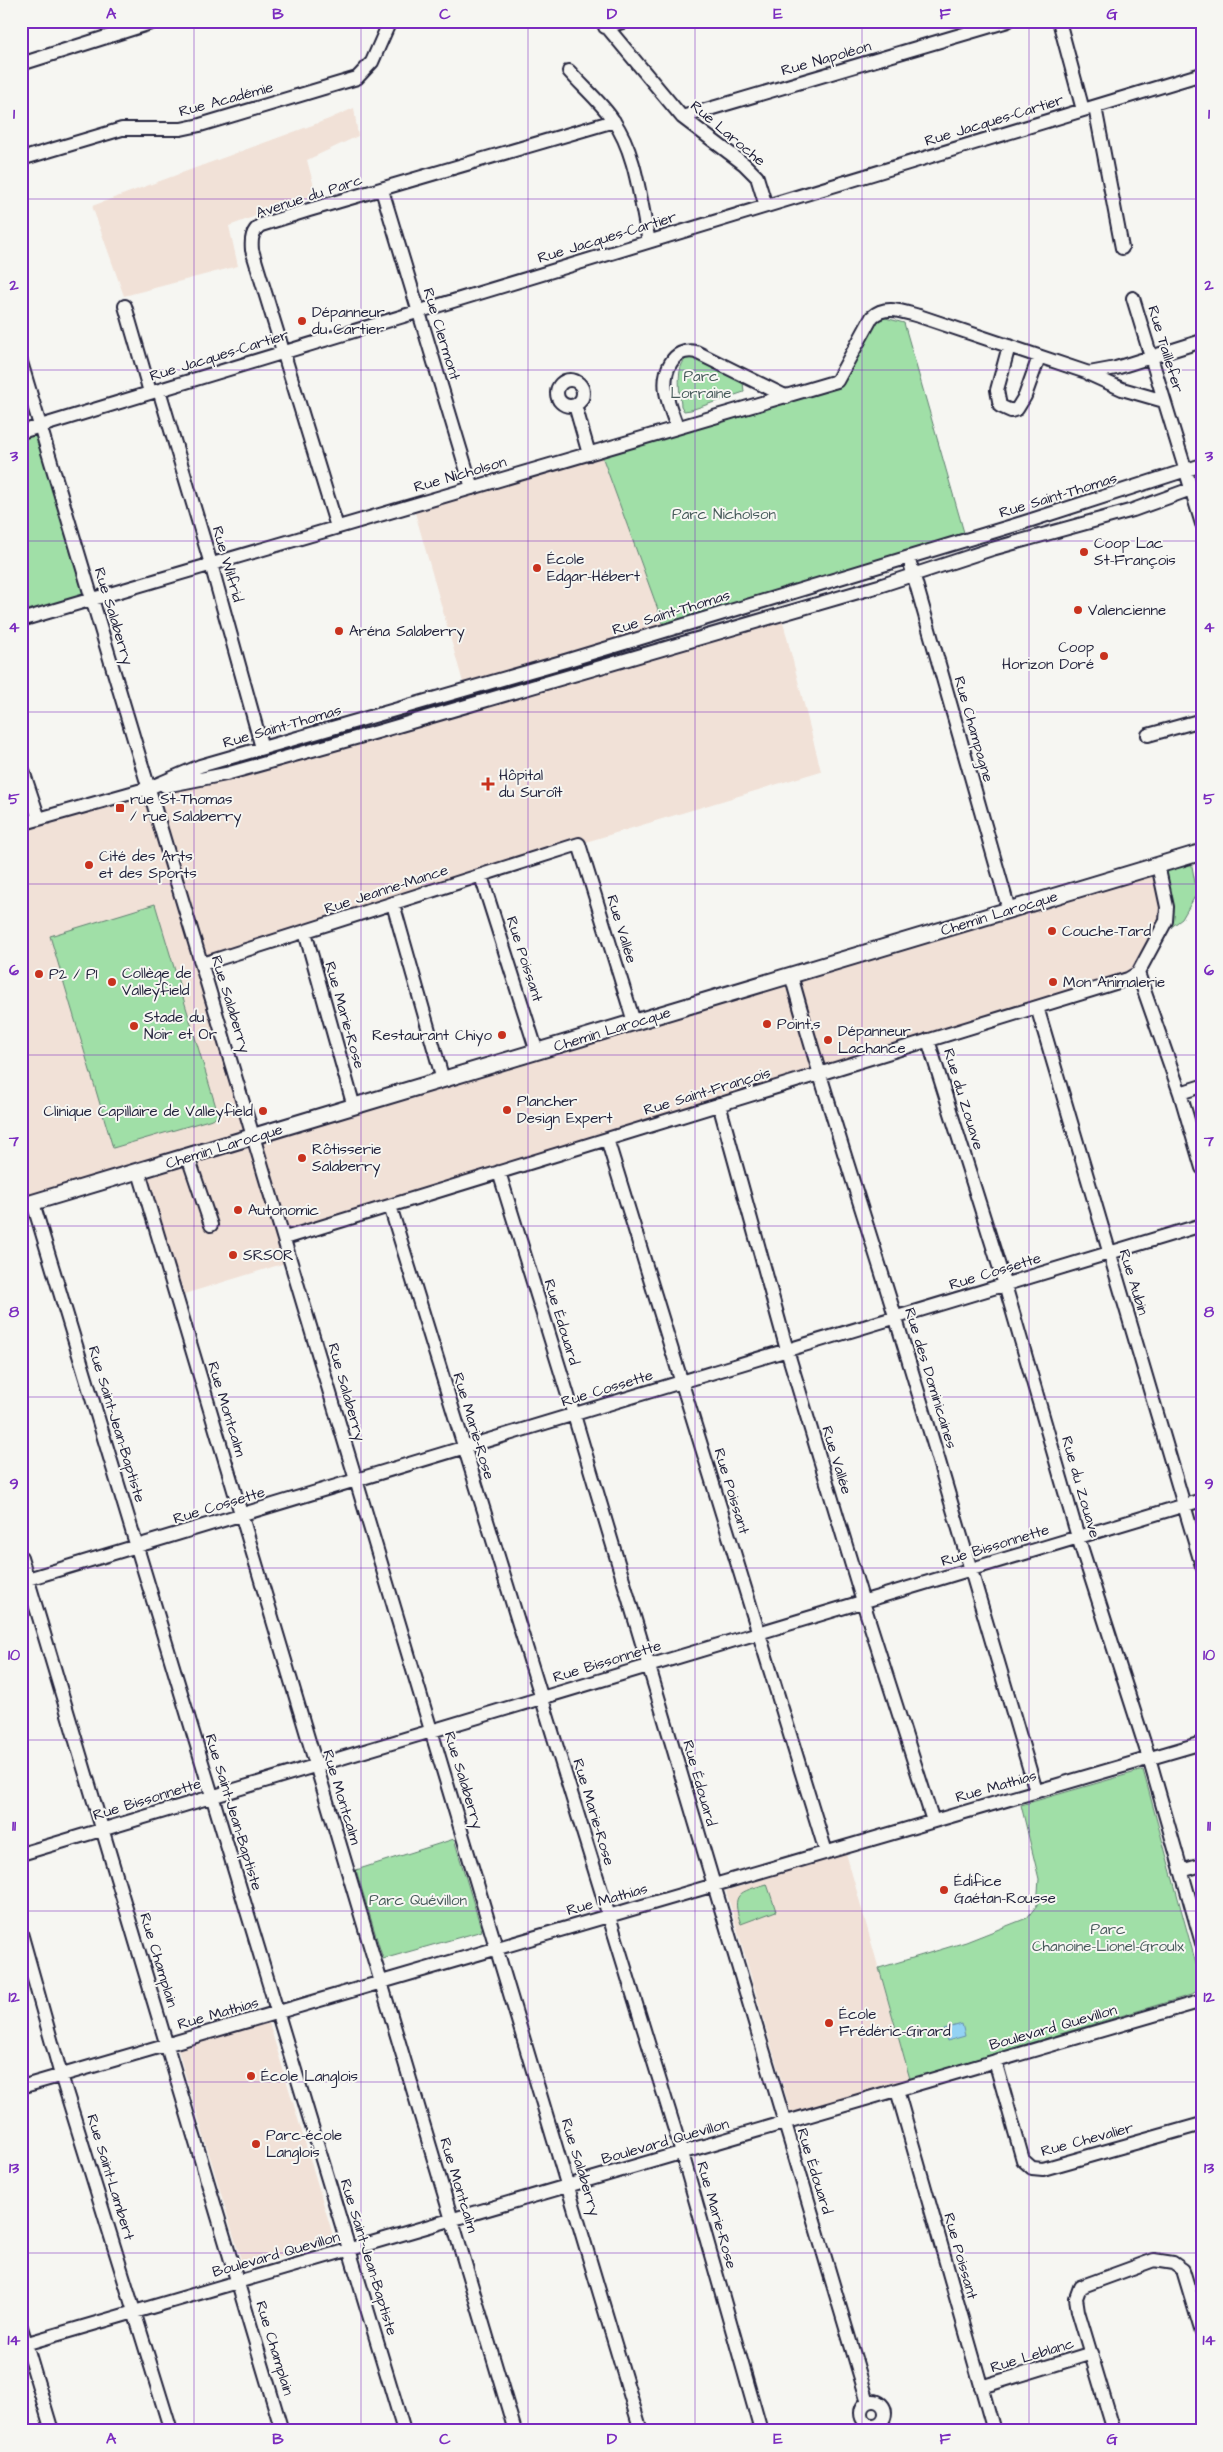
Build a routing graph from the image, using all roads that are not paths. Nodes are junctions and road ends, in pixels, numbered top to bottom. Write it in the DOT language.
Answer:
graph roads {
  1 [pos="157,21"];
  2 [pos="390,21"];
  3 [pos="626,21"];
  4 [pos="1008,21"];
  5 [pos="1059,21"];
  6 [pos="604,24"];
  7 [pos="21,64"];
  8 [pos="570,71"];
  9 [pos="1202,74"];
  10 [pos="1089,108"];
  11 [pos="682,117"];
  12 [pos="614,121"];
  13 [pos="21,159"];
  14 [pos="382,190"];
  15 [pos="766,206"];
  16 [pos="649,241"];
  17 [pos="1122,248"];
  18 [pos="1134,298"];
  19 [pos="125,306"];
  20 [pos="418,311"];
  21 [pos="1202,340"];
  22 [pos="1009,346"];
  23 [pos="284,352"];
  24 [pos="1039,356"];
  25 [pos="1151,357"];
  26 [pos="21,362"];
  27 [pos="1089,373"];
  28 [pos="155,391"];
  29 [pos="787,396"];
  30 [pos="1164,401"];
  31 [pos="574,406"];
  32 [pos="41,426"];
  33 [pos="677,427"];
  34 [pos="21,432"];
  35 [pos="589,454"];
  36 [pos="1202,465"];
  37 [pos="1185,471"];
  38 [pos="1196,487"];
  39 [pos="472,488"];
  40 [pos="1202,524"];
  41 [pos="337,527"];
  42 [pos="908,557"];
  43 [pos="211,564"];
  44 [pos="913,574"];
  45 [pos="92,598"];
  46 [pos="21,620"];
  47 [pos="667,630"];
  48 [pos="671,645"];
  49 [pos="1202,720"];
  50 [pos="1148,735"];
  51 [pos="262,748"];
  52 [pos="21,765"];
  53 [pos="149,788"];
  54 [pos="39,819"];
  55 [pos="21,824"];
  56 [pos="579,844"];
  57 [pos="1202,852"];
  58 [pos="1158,865"];
  59 [pos="481,876"];
  60 [pos="393,904"];
  61 [pos="1009,910"];
  62 [pos="305,932"];
  63 [pos="202,964"];
  64 [pos="1138,973"];
  65 [pos="791,975"];
  66 [pos="1037,1007"];
  67 [pos="634,1022"];
  68 [pos="928,1040"];
  69 [pos="537,1052"];
  70 [pos="818,1074"];
  71 [pos="443,1080"];
  72 [pos="1202,1086"];
  73 [pos="1180,1093"];
  74 [pos="719,1104"];
  75 [pos="354,1107"];
  76 [pos="254,1137"];
  77 [pos="607,1139"];
  78 [pos="188,1157"];
  79 [pos="1202,1168"];
  80 [pos="139,1172"];
  81 [pos="499,1172"];
  82 [pos="27,1205"];
  83 [pos="390,1206"];
  84 [pos="211,1225"];
  85 [pos="1202,1225"];
  86 [pos="285,1238"];
  87 [pos="1108,1254"];
  88 [pos="1005,1285"];
  89 [pos="896,1318"];
  90 [pos="787,1350"];
  91 [pos="682,1382"];
  92 [pos="574,1415"];
  93 [pos="463,1448"];
  94 [pos="356,1480"];
  95 [pos="1202,1500"];
  96 [pos="1184,1506"];
  97 [pos="242,1515"];
  98 [pos="1078,1537"];
  99 [pos="137,1546"];
  100 [pos="21,1557"];
  101 [pos="1202,1566"];
  102 [pos="972,1569"];
  103 [pos="25,1580"];
  104 [pos="863,1602"];
  105 [pos="757,1633"];
  106 [pos="649,1666"];
  107 [pos="541,1698"];
  108 [pos="432,1731"];
  109 [pos="1202,1743"];
  110 [pos="1149,1758"];
  111 [pos="316,1765"];
  112 [pos="1036,1791"];
  113 [pos="213,1796"];
  114 [pos="933,1821"];
  115 [pos="103,1829"];
  116 [pos="826,1852"];
  117 [pos="21,1854"];
  118 [pos="1202,1865"];
  119 [pos="1181,1871"];
  120 [pos="713,1885"];
  121 [pos="610,1915"];
  122 [pos="21,1933"];
  123 [pos="1202,1942"];
  124 [pos="498,1948"];
  125 [pos="381,1982"];
  126 [pos="1202,2001"];
  127 [pos="278,2012"];
  128 [pos="167,2044"];
  129 [pos="995,2061"];
  130 [pos="62,2075"];
  131 [pos="21,2087"];
  132 [pos="897,2090"];
  133 [pos="784,2123"];
  134 [pos="1202,2124"];
  135 [pos="682,2153"];
  136 [pos="569,2186"];
  137 [pos="452,2220"];
  138 [pos="350,2249"];
  139 [pos="238,2282"];
  140 [pos="136,2312"];
  141 [pos="21,2327"];
  142 [pos="1202,2333"];
  143 [pos="24,2344"];
  144 [pos="1092,2353"];
  145 [pos="981,2387"];
  146 [pos="868,2402"];
  147 [pos="52,2431"];
  148 [pos="171,2431"];
  149 [pos="282,2431"];
  150 [pos="404,2431"];
  151 [pos="515,2431"];
  152 [pos="641,2431"];
  153 [pos="761,2431"];
  154 [pos="994,2431"];
  155 [pos="1114,2431"];
  1 -- 7 [label="street"];
  2 -- 13 [label="street, Rue Académie"];
  3 -- 6 [label="street"];
  4 -- 11 [label="street, Rue Napoléon"];
  5 -- 10 [label="street"];
  6 -- 11 [label="street, Rue Laroche"];
  8 -- 12 [label="street"];
  9 -- 10 [label="street, Rue Jacques-Cartier"];
  10 -- 15 [label="street, Rue Jacques-Cartier"];
  10 -- 17 [label="street"];
  11 -- 15 [label="street, Rue Laroche"];
  12 -- 14 [label="street, Avenue du Parc"];
  12 -- 16 [label="street"];
  14 -- 20 [label="street, Rue Clermont"];
  14 -- 23 [label="street, Avenue du Parc"];
  15 -- 16 [label="street, Rue Jacques-Cartier"];
  16 -- 20 [label="street, Rue Jacques-Cartier"];
  18 -- 25 [label="street, Rue Taillefer"];
  19 -- 28 [label="street, Rue Wilfrid"];
  20 -- 23 [label="street, Rue Jacques-Cartier"];
  20 -- 39 [label="street, Rue Clermont"];
  21 -- 25 [label="street"];
  22 -- 24 [label="street"];
  22 -- 24 [label="street"];
  22 -- 29 [label="street, Rue Nicholson"];
  23 -- 28 [label="street, Rue Jacques-Cartier"];
  23 -- 41 [label="street, Avenue du Parc"];
  24 -- 27 [label="street"];
  25 -- 27 [label="street"];
  25 -- 30 [label="street, Rue Taillefer"];
  26 -- 32 [label="street, Rue Salaberry"];
  27 -- 30 [label="street"];
  28 -- 32 [label="street, Rue Jacques-Cartier"];
  28 -- 43 [label="street, Rue Wilfrid"];
  29 -- 33 [label="street, Rue Nicholson"];
  29 -- 33 [label="street"];
  30 -- 37 [label="street, Rue Taillefer"];
  31 -- 35 [label="street"];
  32 -- 34 [label="street, Rue Jacques-Cartier"];
  32 -- 45 [label="street, Rue Salaberry"];
  33 -- 35 [label="street, Rue Nicholson"];
  35 -- 39 [label="street, Rue Nicholson"];
  36 -- 37 [label="street, Rue Saint-Thomas"];
  37 -- 38 [label="street, Rue Taillefer"];
  37 -- 42 [label="street, Rue Saint-Thomas"];
  38 -- 40 [label="street, Rue Taillefer"];
  38 -- 44 [label="street, Rue Saint-Thomas"];
  39 -- 41 [label="street, Rue Nicholson"];
  41 -- 43 [label="street, Rue Nicholson"];
  42 -- 44 [label="street, Rue Champagne"];
  42 -- 47 [label="street, Rue Saint-Thomas"];
  43 -- 45 [label="street, Rue Nicholson"];
  43 -- 51 [label="street, Rue Wilfrid"];
  44 -- 48 [label="street, Rue Saint-Thomas"];
  44 -- 61 [label="street, Rue Champagne"];
  45 -- 46 [label="street, Rue Nicholson"];
  45 -- 53 [label="street, Rue Salaberry"];
  47 -- 48 [label="street"];
  47 -- 51 [label="street, Rue Saint-Thomas"];
  48 -- 53 [label="street, Rue Saint-Thomas"];
  49 -- 50 [label="street"];
  51 -- 53 [label="street, Rue Saint-Thomas"];
  52 -- 54 [label="street"];
  53 -- 54 [label="street, Rue Saint-Thomas"];
  53 -- 63 [label="street, Rue Salaberry"];
  54 -- 55 [label="street, Rue Saint-Thomas"];
  56 -- 59 [label="street, Rue Jeanne-Mance"];
  56 -- 67 [label="street, Rue Vallée"];
  57 -- 58 [label="main road, Chemin Larocque"];
  58 -- 61 [label="main road, Chemin Larocque"];
  58 -- 64 [label="street"];
  59 -- 60 [label="street, Rue Jeanne-Mance"];
  59 -- 69 [label="street, Rue Poissant"];
  60 -- 62 [label="street, Rue Jeanne-Mance"];
  60 -- 71 [label="street"];
  61 -- 65 [label="main road, Chemin Larocque"];
  62 -- 63 [label="street, Rue Jeanne-Mance"];
  62 -- 75 [label="street, Rue Marie-Rose"];
  63 -- 76 [label="street, Rue Salaberry"];
  64 -- 66 [label="street, Rue Saint-François"];
  64 -- 73 [label="street"];
  65 -- 67 [label="main road, Chemin Larocque"];
  65 -- 70 [label="street, Rue des Dominicaines"];
  66 -- 68 [label="street, Rue Saint-François"];
  66 -- 87 [label="street, Rue Aubin"];
  67 -- 69 [label="main road, Chemin Larocque"];
  68 -- 70 [label="street, Rue Saint-François"];
  68 -- 88 [label="street, Rue du Zouave"];
  69 -- 71 [label="main road, Chemin Larocque"];
  70 -- 74 [label="street, Rue Saint-François"];
  70 -- 89 [label="street, Rue des Dominicaines"];
  71 -- 75 [label="main road, Chemin Larocque"];
  72 -- 73 [label="street"];
  73 -- 79 [label="street"];
  74 -- 77 [label="street, Rue Saint-François"];
  74 -- 90 [label="street, Rue Vallée"];
  75 -- 76 [label="main road, Chemin Larocque"];
  76 -- 78 [label="main road, Chemin Larocque"];
  76 -- 86 [label="street, Rue Salaberry"];
  77 -- 81 [label="street, Rue Saint-François"];
  77 -- 91 [label="street, Rue Poissant"];
  78 -- 80 [label="main road, Chemin Larocque"];
  78 -- 84 [label="street"];
  80 -- 82 [label="main road, Chemin Larocque"];
  80 -- 97 [label="street, Rue Montcalm"];
  81 -- 83 [label="street, Rue Saint-François"];
  81 -- 92 [label="street, Rue Édouard"];
  82 -- 99 [label="street, Rue Saint-Jean-Baptiste"];
  83 -- 86 [label="street, Rue Saint-François"];
  83 -- 93 [label="street, Rue Marie-Rose"];
  85 -- 87 [label="street, Rue Cossette"];
  86 -- 94 [label="street, Rue Salaberry"];
  87 -- 88 [label="street, Rue Cossette"];
  87 -- 96 [label="street, Rue Aubin"];
  88 -- 89 [label="street, Rue Cossette"];
  88 -- 98 [label="street, Rue du Zouave"];
  89 -- 90 [label="street, Rue Cossette"];
  89 -- 102 [label="street, Rue des Dominicaines"];
  90 -- 91 [label="street, Rue Cossette"];
  90 -- 104 [label="street, Rue Vallée"];
  91 -- 92 [label="street, Rue Cossette"];
  91 -- 105 [label="street, Rue Poissant"];
  92 -- 93 [label="street, Rue Cossette"];
  92 -- 106 [label="street, Rue Édouard"];
  93 -- 94 [label="street, Rue Cossette"];
  93 -- 107 [label="street, Rue Marie-Rose"];
  94 -- 97 [label="street, Rue Cossette"];
  94 -- 108 [label="street, Rue Salaberry"];
  95 -- 96 [label="street, Rue Bissonnette"];
  96 -- 98 [label="street, Rue Bissonnette"];
  96 -- 101 [label="street, Rue Aubin"];
  97 -- 99 [label="street, Rue Cossette"];
  97 -- 111 [label="street, Rue Montcalm"];
  98 -- 102 [label="street, Rue Bissonnette"];
  98 -- 110 [label="street, Rue du Zouave"];
  99 -- 103 [label="street, Rue Cossette"];
  99 -- 113 [label="street, Rue Saint-Jean-Baptiste"];
  100 -- 103 [label="street, Rue Champlain"];
  102 -- 104 [label="street, Rue Bissonnette"];
  102 -- 112 [label="street, Rue des Dominicaines"];
  103 -- 115 [label="street, Rue Champlain"];
  104 -- 105 [label="street, Rue Bissonnette"];
  104 -- 114 [label="street, Rue Vallée"];
  105 -- 106 [label="street, Rue Bissonnette"];
  105 -- 116 [label="street, Rue Poissant"];
  106 -- 107 [label="street, Rue Bissonnette"];
  106 -- 120 [label="street, Rue Édouard"];
  107 -- 108 [label="street, Rue Bissonnette"];
  107 -- 121 [label="street, Rue Marie-Rose"];
  108 -- 111 [label="street, Rue Bissonnette"];
  108 -- 124 [label="street, Rue Salaberry"];
  109 -- 110 [label="street, Rue Mathias"];
  110 -- 112 [label="street, Rue Mathias"];
  110 -- 119 [label="street, Rue du Zouave"];
  111 -- 113 [label="street, Rue Bissonnette"];
  111 -- 125 [label="street, Rue Montcalm"];
  112 -- 114 [label="street, Rue Mathias"];
  113 -- 115 [label="street, Rue Bissonnette"];
  113 -- 127 [label="street, Rue Saint-Jean-Baptiste"];
  114 -- 116 [label="street, Rue Mathias"];
  115 -- 117 [label="street, Rue Bissonnette"];
  115 -- 128 [label="street, Rue Champlain"];
  116 -- 120 [label="street, Rue Mathias"];
  118 -- 119 [label="street"];
  119 -- 123 [label="street, Rue du Zouave"];
  120 -- 121 [label="street, Rue Mathias"];
  120 -- 133 [label="street, Rue Édouard"];
  121 -- 124 [label="street, Rue Mathias"];
  121 -- 135 [label="street, Rue Marie-Rose"];
  122 -- 130 [label="street, Rue Saint-Lambert"];
  124 -- 125 [label="street, Rue Mathias"];
  124 -- 136 [label="street, Rue Salaberry"];
  125 -- 127 [label="street, Rue Mathias"];
  125 -- 137 [label="street, Rue Montcalm"];
  126 -- 129 [label="street, Boulevard Quevillon"];
  127 -- 128 [label="street, Rue Mathias"];
  127 -- 138 [label="street, Rue Saint-Jean-Baptiste"];
  128 -- 130 [label="street, Rue Mathias"];
  128 -- 139 [label="street, Rue Champlain"];
  129 -- 132 [label="street, Boulevard Quevillon"];
  129 -- 134 [label="street, Rue Chevalier"];
  130 -- 131 [label="street, Rue Mathias"];
  130 -- 140 [label="street, Rue Saint-Lambert"];
  132 -- 133 [label="street, Boulevard Quevillon"];
  132 -- 145 [label="street, Rue Poissant"];
  133 -- 135 [label="street, Boulevard Quevillon"];
  133 -- 146 [label="street, Rue Édouard"];
  135 -- 136 [label="street, Boulevard Quevillon"];
  135 -- 153 [label="street, Rue Marie-Rose"];
  136 -- 137 [label="street, Boulevard Quevillon"];
  136 -- 152 [label="street, Rue Salaberry"];
  137 -- 138 [label="street, Boulevard Quevillon"];
  137 -- 151 [label="street, Rue Montcalm"];
  138 -- 139 [label="street, Boulevard Quevillon"];
  138 -- 150 [label="street, Rue Saint-Jean-Baptiste"];
  139 -- 140 [label="street, Boulevard Quevillon"];
  139 -- 149 [label="street, Rue Champlain"];
  140 -- 143 [label="street, Boulevard Quevillon"];
  140 -- 148 [label="street, Rue Saint-Lambert"];
  141 -- 143 [label="street"];
  142 -- 144 [label="street, Rue Leblanc"];
  143 -- 147 [label="street"];
  144 -- 145 [label="street, Rue Leblanc"];
  144 -- 155 [label="street, Rue Leblanc"];
  145 -- 154 [label="street, Rue Poissant"];
}
